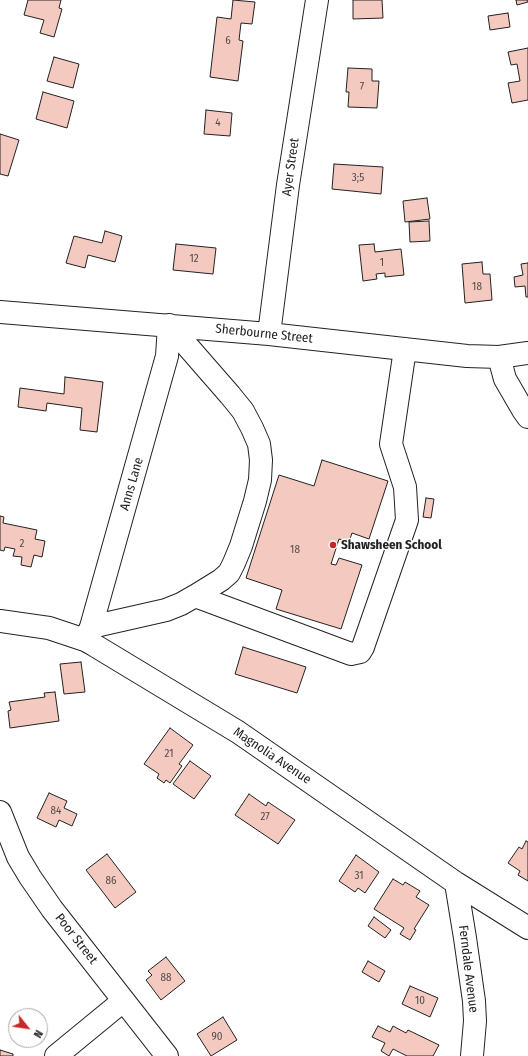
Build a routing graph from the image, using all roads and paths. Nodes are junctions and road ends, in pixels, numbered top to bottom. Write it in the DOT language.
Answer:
graph roads {
  1 [pos="317,0"];
  2 [pos="0,312"];
  3 [pos="169,325"];
  4 [pos="269,334"];
  5 [pos="405,349"];
  6 [pos="528,353"];
  7 [pos="499,357"];
  8 [pos="528,417"];
  9 [pos="195,596"];
  10 [pos="0,621"];
  11 [pos="88,633"];
  12 [pos="0,812"];
  13 [pos="456,883"];
  14 [pos="528,928"];
  15 [pos="123,1000"];
  16 [pos="56,1056"];
  17 [pos="167,1056"];
  18 [pos="472,1056"];
  1 -- 4 [label="street, Ayer Street"];
  2 -- 3 [label="street, Sherbourne Street"];
  3 -- 4 [label="street, Sherbourne Street"];
  3 -- 9 [label="street"];
  3 -- 11 [label="street, Anns Lane"];
  4 -- 5 [label="street, Sherbourne Street"];
  5 -- 7 [label="street, Sherbourne Street"];
  5 -- 9 [label="street"];
  6 -- 7 [label="street, Sherbourne Street"];
  7 -- 8 [label="street"];
  9 -- 11 [label="street"];
  10 -- 11 [label="street, Magnolia Avenue"];
  11 -- 13 [label="street, Magnolia Avenue"];
  12 -- 15 [label="street, Poor Street"];
  13 -- 14 [label="street, Magnolia Avenue"];
  13 -- 18 [label="street, Ferndale Avenue"];
  15 -- 16 [label="street"];
  15 -- 17 [label="street, Poor Street"];
}
